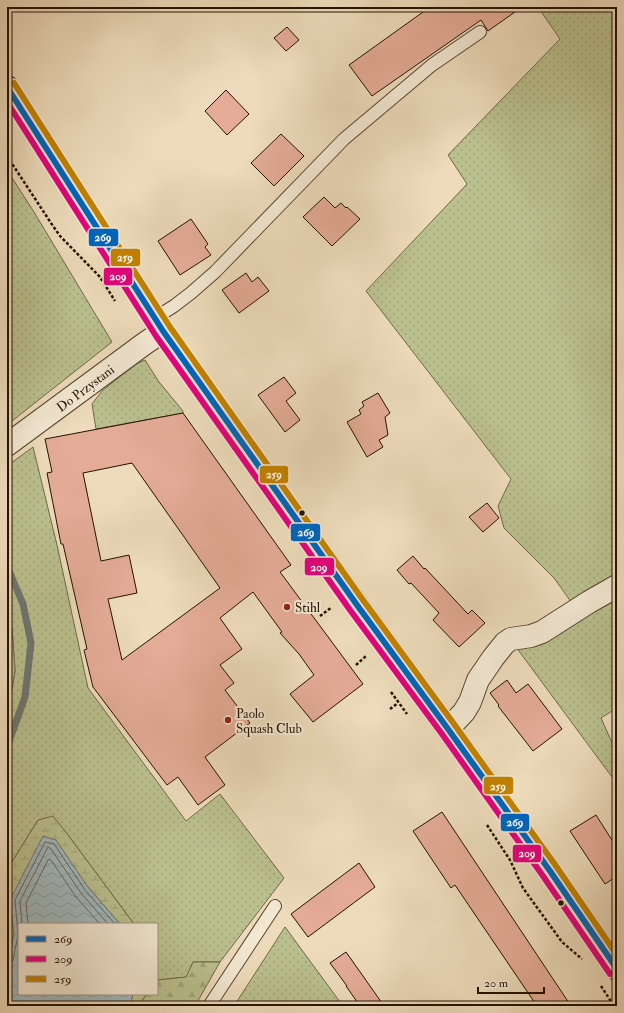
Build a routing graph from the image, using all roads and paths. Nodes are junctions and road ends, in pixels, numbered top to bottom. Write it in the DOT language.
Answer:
graph roads {
  1 [pos="480,32"];
  2 [pos="7,87"];
  3 [pos="7,156"];
  4 [pos="117,304"];
  5 [pos="159,324"];
  6 [pos="7,445"];
  7 [pos="617,586"];
  8 [pos="328,609"];
  9 [pos="320,616"];
  10 [pos="366,656"];
  11 [pos="356,665"];
  12 [pos="398,703"];
  13 [pos="390,709"];
  14 [pos="448,729"];
  15 [pos="510,860"];
  16 [pos="275,906"];
  17 [pos="585,961"];
  18 [pos="617,969"];
  19 [pos="209,1006"];
  1 -- 5 [label="lane"];
  2 -- 5 [label="main road"];
  3 -- 4 [label="path"];
  5 -- 6 [label="main road, Do Przystani"];
  5 -- 14 [label="main road"];
  7 -- 14 [label="main road"];
  8 -- 9 [label="path"];
  10 -- 11 [label="path"];
  12 -- 13 [label="path"];
  14 -- 18 [label="main road"];
  15 -- 17 [label="path"];
  16 -- 19 [label="lane"];
}
